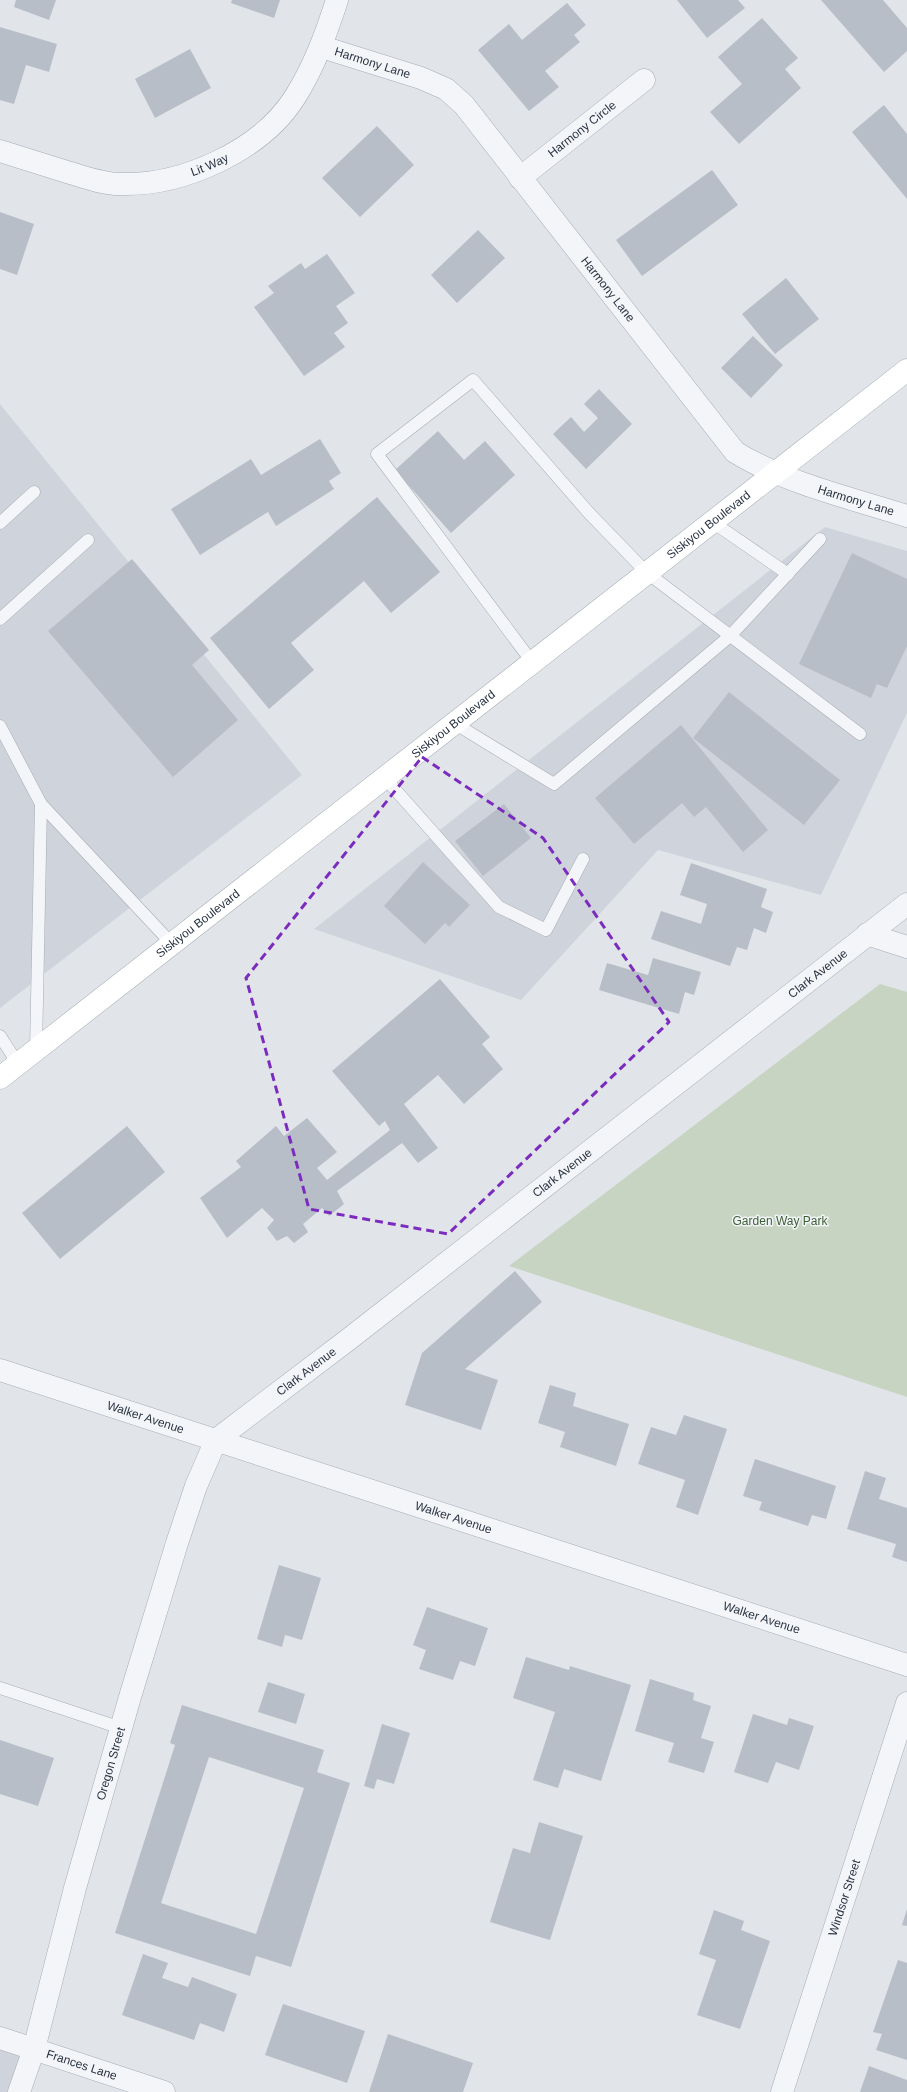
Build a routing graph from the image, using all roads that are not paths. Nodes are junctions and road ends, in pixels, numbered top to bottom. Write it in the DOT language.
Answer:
graph roads {
  1 [pos="337,0"];
  2 [pos="322,47"];
  3 [pos="644,80"];
  4 [pos="0,151"];
  5 [pos="520,178"];
  6 [pos="907,370"];
  7 [pos="777,471"];
  8 [pos="34,492"];
  9 [pos="907,516"];
  10 [pos="712,521"];
  11 [pos="0,523"];
  12 [pos="820,539"];
  13 [pos="88,540"];
  14 [pos="646,572"];
  15 [pos="788,574"];
  16 [pos="0,618"];
  17 [pos="730,636"];
  18 [pos="532,662"];
  19 [pos="454,723"];
  20 [pos="0,726"];
  21 [pos="860,734"];
  22 [pos="384,778"];
  23 [pos="41,804"];
  24 [pos="583,858"];
  25 [pos="907,904"];
  26 [pos="867,934"];
  27 [pos="172,944"];
  28 [pos="907,947"];
  29 [pos="0,1036"];
  30 [pos="36,1050"];
  31 [pos="18,1064"];
  32 [pos="0,1078"];
  33 [pos="0,1370"];
  34 [pos="216,1440"];
  35 [pos="907,1665"];
  36 [pos="0,1688"];
  37 [pos="907,1703"];
  38 [pos="121,1728"];
  39 [pos="0,2038"];
  40 [pos="34,2049"];
  41 [pos="19,2092"];
  42 [pos="164,2092"];
  43 [pos="782,2092"];
  1 -- 2 [label="street, Lit Way"];
  2 -- 4 [label="street, Lit Way"];
  2 -- 5 [label="street, Harmony Lane"];
  3 -- 5 [label="street, Harmony Circle"];
  5 -- 7 [label="street, Harmony Lane"];
  6 -- 7 [label="main road, Siskiyou Boulevard"];
  7 -- 9 [label="street, Harmony Lane"];
  7 -- 10 [label="main road, Siskiyou Boulevard"];
  8 -- 11 [label="lane"];
  10 -- 14 [label="main road, Siskiyou Boulevard"];
  10 -- 15 [label="lane"];
  12 -- 15 [label="lane"];
  13 -- 16 [label="lane"];
  14 -- 17 [label="lane"];
  14 -- 18 [label="main road, Siskiyou Boulevard"];
  14 -- 18 [label="lane"];
  15 -- 17 [label="lane"];
  17 -- 19 [label="lane"];
  17 -- 21 [label="lane"];
  18 -- 19 [label="main road, Siskiyou Boulevard"];
  19 -- 22 [label="main road, Siskiyou Boulevard"];
  20 -- 23 [label="lane"];
  22 -- 24 [label="lane"];
  22 -- 27 [label="main road, Siskiyou Boulevard"];
  23 -- 27 [label="lane"];
  23 -- 30 [label="lane"];
  25 -- 26 [label="street, Clark Avenue"];
  26 -- 28 [label="street"];
  26 -- 34 [label="street, Clark Avenue"];
  27 -- 30 [label="main road, Siskiyou Boulevard"];
  29 -- 31 [label="lane"];
  30 -- 31 [label="main road, Siskiyou Boulevard"];
  31 -- 32 [label="main road, Siskiyou Boulevard"];
  33 -- 34 [label="street, Walker Avenue"];
  34 -- 35 [label="street, Walker Avenue"];
  34 -- 38 [label="street, Oregon Street"];
  36 -- 38 [label="lane"];
  37 -- 43 [label="street, Windsor Street"];
  38 -- 40 [label="street, Oregon Street"];
  39 -- 40 [label="street, Frances Lane"];
  40 -- 41 [label="street, Oregon Street"];
  40 -- 42 [label="street, Frances Lane"];
}
